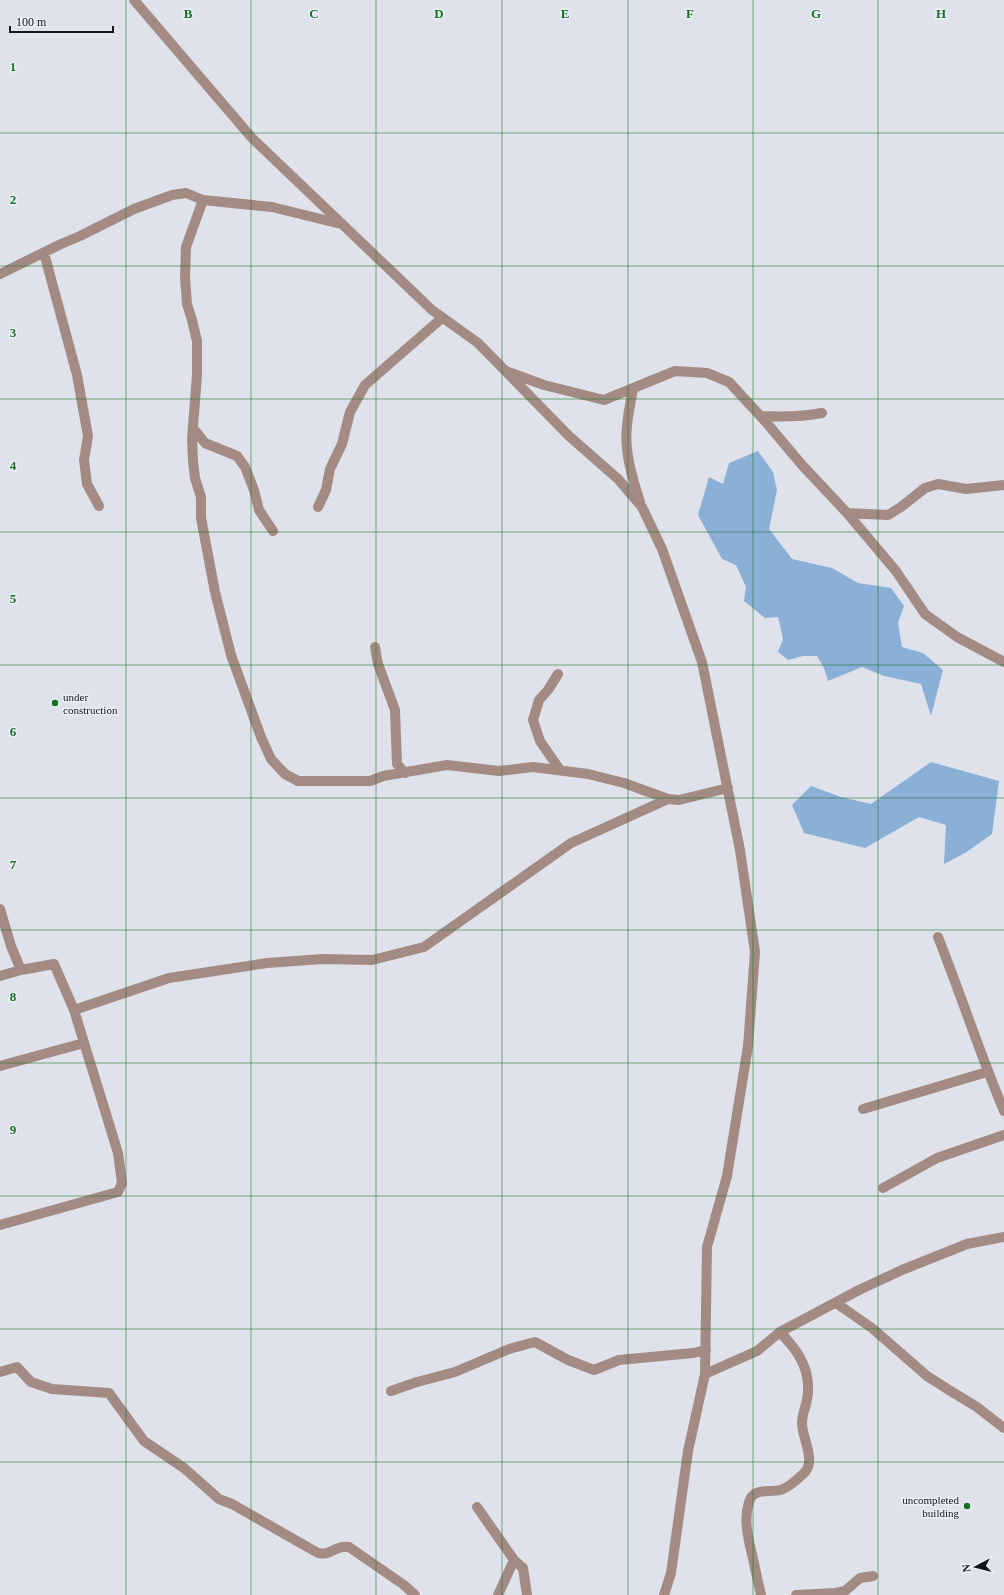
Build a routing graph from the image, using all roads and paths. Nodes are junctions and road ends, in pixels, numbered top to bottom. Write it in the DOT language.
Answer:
graph roads {
  1 [pos="134,0"];
  2 [pos="203,200"];
  3 [pos="343,225"];
  4 [pos="44,253"];
  5 [pos="0,274"];
  6 [pos="442,318"];
  7 [pos="503,370"];
  8 [pos="633,389"];
  9 [pos="822,413"];
  10 [pos="761,416"];
  11 [pos="193,428"];
  12 [pos="1004,485"];
  13 [pos="99,506"];
  14 [pos="318,507"];
  15 [pos="642,507"];
  16 [pos="847,513"];
  17 [pos="273,531"];
  18 [pos="375,647"];
  19 [pos="1004,662"];
  20 [pos="558,674"];
  21 [pos="560,770"];
  22 [pos="405,773"];
  23 [pos="728,788"];
  24 [pos="668,799"];
  25 [pos="0,909"];
  26 [pos="938,937"];
  27 [pos="21,970"];
  28 [pos="0,976"];
  29 [pos="74,1010"];
  30 [pos="84,1043"];
  31 [pos="0,1066"];
  32 [pos="987,1072"];
  33 [pos="863,1109"];
  34 [pos="1004,1111"];
  35 [pos="1004,1135"];
  36 [pos="883,1188"];
  37 [pos="0,1225"];
  38 [pos="1004,1238"];
  39 [pos="836,1303"];
  40 [pos="780,1332"];
  41 [pos="706,1350"];
  42 [pos="0,1372"];
  43 [pos="706,1374"];
  44 [pos="391,1391"];
  45 [pos="1004,1428"];
  46 [pos="477,1507"];
  47 [pos="514,1560"];
  48 [pos="872,1576"];
  49 [pos="415,1595"];
  50 [pos="498,1595"];
  51 [pos="528,1595"];
  52 [pos="664,1595"];
  53 [pos="761,1595"];
  54 [pos="796,1595"];
  1 -- 3 [label="street"];
  2 -- 3 [label="street"];
  2 -- 4 [label="street"];
  2 -- 11 [label="street"];
  3 -- 6 [label="street"];
  4 -- 5 [label="street"];
  4 -- 13 [label="street"];
  6 -- 7 [label="street"];
  6 -- 14 [label="street"];
  7 -- 8 [label="street"];
  7 -- 15 [label="street"];
  8 -- 10 [label="street"];
  8 -- 15 [label="street"];
  9 -- 10 [label="street"];
  10 -- 16 [label="street"];
  11 -- 17 [label="street"];
  11 -- 22 [label="street"];
  12 -- 16 [label="street"];
  15 -- 23 [label="street"];
  16 -- 19 [label="street"];
  18 -- 22 [label="street"];
  20 -- 21 [label="street"];
  21 -- 22 [label="street"];
  21 -- 24 [label="street"];
  23 -- 24 [label="street"];
  23 -- 41 [label="street"];
  24 -- 29 [label="street"];
  25 -- 27 [label="street"];
  26 -- 32 [label="street"];
  27 -- 28 [label="street"];
  27 -- 29 [label="street"];
  29 -- 30 [label="street"];
  30 -- 31 [label="street"];
  30 -- 37 [label="street"];
  32 -- 33 [label="street"];
  32 -- 34 [label="street"];
  35 -- 36 [label="street"];
  38 -- 39 [label="street"];
  39 -- 40 [label="street"];
  39 -- 45 [label="street"];
  40 -- 43 [label="street"];
  40 -- 53 [label="street"];
  41 -- 43 [label="street"];
  41 -- 44 [label="street"];
  42 -- 49 [label="street"];
  43 -- 52 [label="street"];
  46 -- 47 [label="street"];
  47 -- 50 [label="street"];
  47 -- 51 [label="street"];
  48 -- 54 [label="street"];
}
